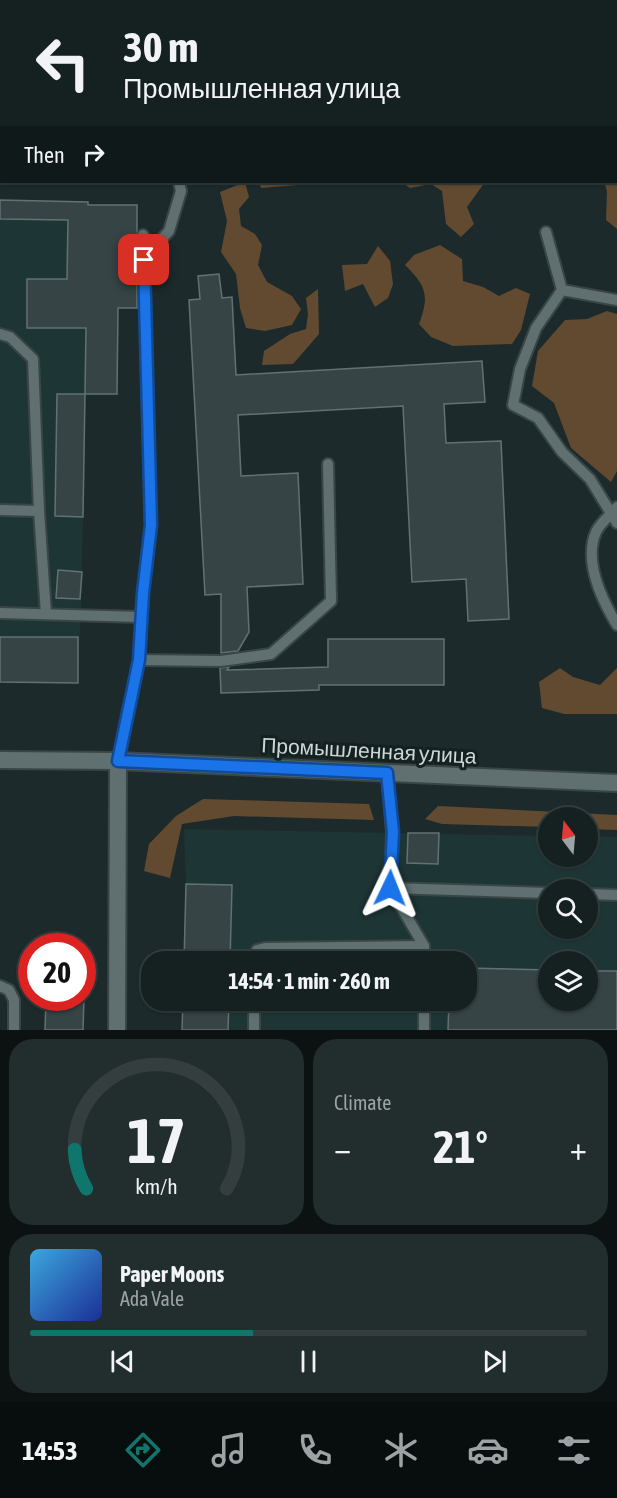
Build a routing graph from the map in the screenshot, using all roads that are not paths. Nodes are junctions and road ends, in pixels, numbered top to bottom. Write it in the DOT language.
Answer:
graph roads {
  1 [pos="179,183"];
  2 [pos="546,232"];
  3 [pos="143,235"];
  4 [pos="144,260"];
  5 [pos="562,290"];
  6 [pos="617,300"];
  7 [pos="0,334"];
  8 [pos="328,464"];
  9 [pos="0,510"];
  10 [pos="39,511"];
  11 [pos="616,514"];
  12 [pos="0,613"];
  13 [pos="46,614"];
  14 [pos="141,617"];
  15 [pos="617,625"];
  16 [pos="139,660"];
  17 [pos="0,760"];
  18 [pos="118,761"];
  19 [pos="387,773"];
  20 [pos="617,783"];
  21 [pos="390,888"];
  22 [pos="538,893"];
  23 [pos="598,894"];
  24 [pos="617,895"];
  25 [pos="424,946"];
  26 [pos="257,951"];
  27 [pos="424,951"];
  28 [pos="0,986"];
  29 [pos="254,1011"];
  30 [pos="424,1011"];
  31 [pos="14,1030"];
  32 [pos="117,1030"];
  33 [pos="254,1030"];
  34 [pos="424,1030"];
  1 -- 4 [label="lane"];
  2 -- 5 [label="lane"];
  3 -- 4 [label="lane"];
  4 -- 14 [label="lane"];
  5 -- 6 [label="lane"];
  5 -- 11 [label="lane"];
  7 -- 10 [label="lane"];
  8 -- 16 [label="lane"];
  9 -- 10 [label="lane"];
  10 -- 13 [label="lane"];
  11 -- 15 [label="lane"];
  12 -- 13 [label="lane"];
  13 -- 14 [label="lane"];
  14 -- 16 [label="lane"];
  16 -- 18 [label="lane"];
  17 -- 18 [label="street, Промышленная улица"];
  18 -- 19 [label="street, Промышленная улица"];
  18 -- 32 [label="street"];
  19 -- 20 [label="street, Промышленная улица"];
  19 -- 21 [label="lane"];
  21 -- 22 [label="lane"];
  21 -- 25 [label="lane"];
  23 -- 24 [label="lane"];
  25 -- 26 [label="lane"];
  25 -- 27 [label="lane"];
  28 -- 31 [label="lane"];
  29 -- 33 [label="lane"];
  30 -- 34 [label="lane"];
}
